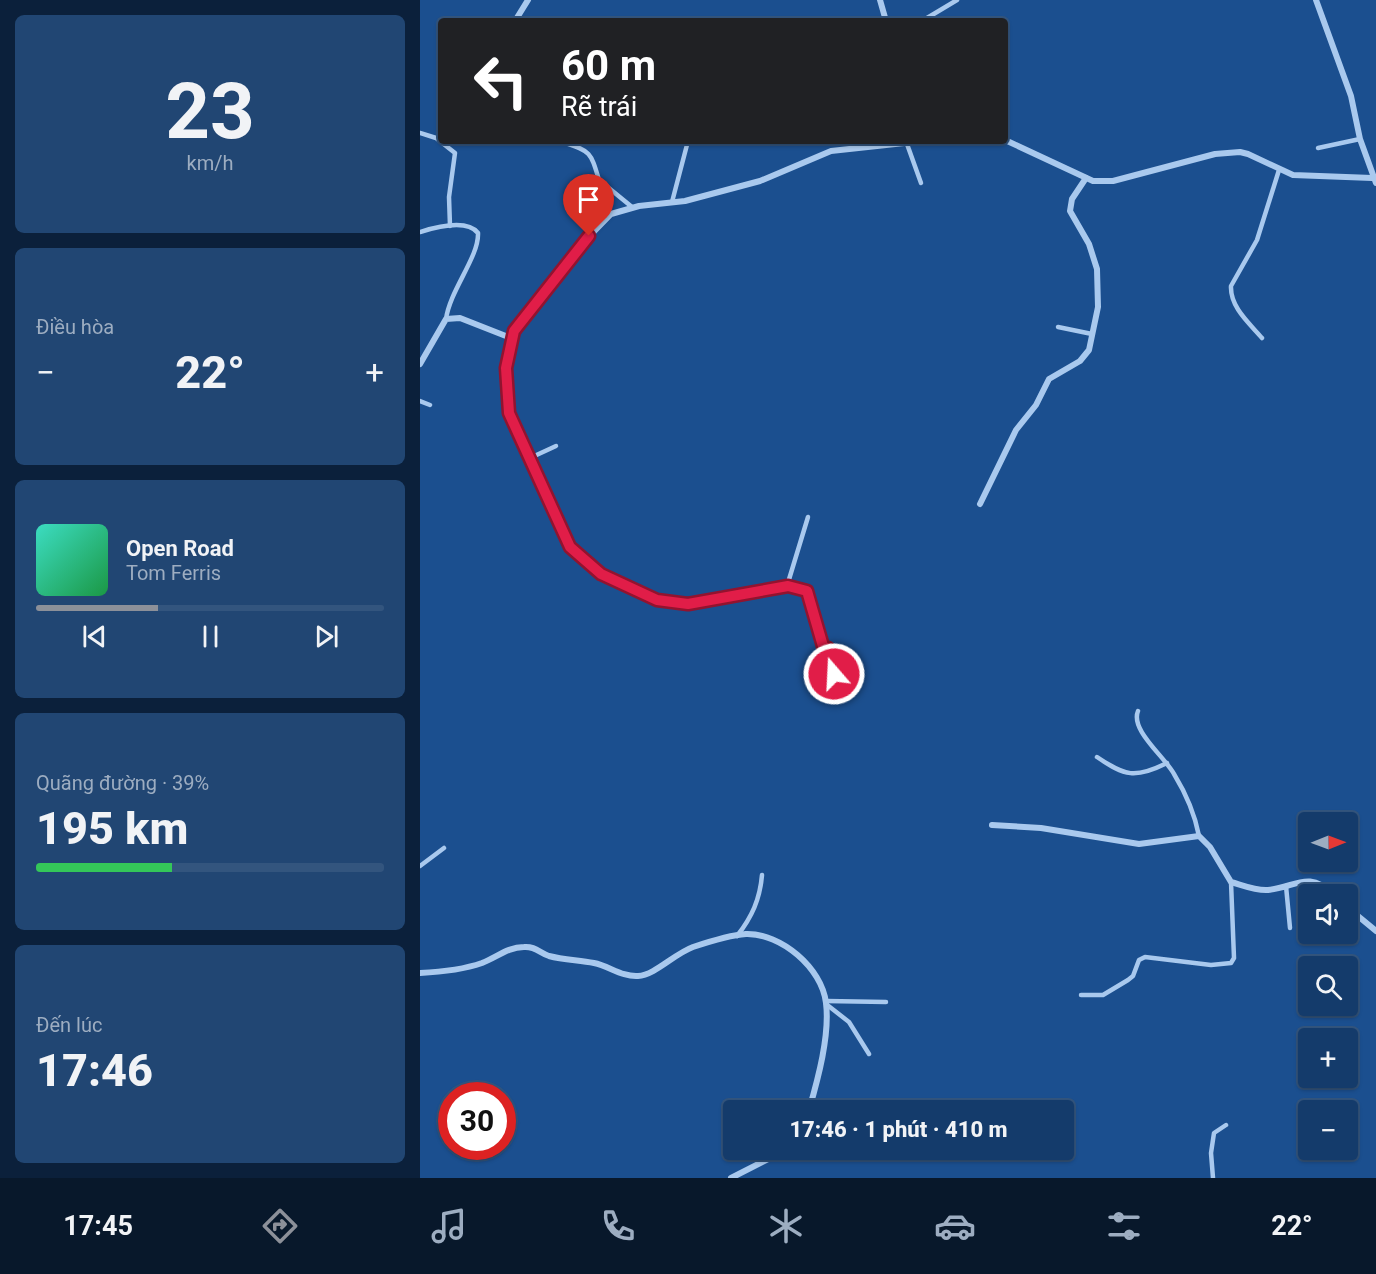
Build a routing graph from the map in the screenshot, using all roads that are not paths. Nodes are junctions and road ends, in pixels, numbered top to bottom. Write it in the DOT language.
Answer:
graph roads {
  1 [pos="528,0"];
  2 [pos="880,0"];
  3 [pos="957,0"];
  4 [pos="1316,0"];
  5 [pos="517,18"];
  6 [pos="885,18"];
  7 [pos="927,18"];
  8 [pos="420,133"];
  9 [pos="1360,139"];
  10 [pos="438,140"];
  11 [pos="1008,141"];
  12 [pos="444,144"];
  13 [pos="567,144"];
  14 [pos="687,144"];
  15 [pos="907,144"];
  16 [pos="1318,148"];
  17 [pos="1373,169"];
  18 [pos="1279,170"];
  19 [pos="1086,178"];
  20 [pos="598,180"];
  21 [pos="1374,181"];
  22 [pos="921,183"];
  23 [pos="586,193"];
  24 [pos="672,202"];
  25 [pos="632,207"];
  26 [pos="450,226"];
  27 [pos="420,232"];
  28 [pos="446,319"];
  29 [pos="1058,327"];
  30 [pos="1092,334"];
  31 [pos="511,338"];
  32 [pos="1262,338"];
  33 [pos="420,364"];
  34 [pos="420,401"];
  35 [pos="430,405"];
  36 [pos="556,446"];
  37 [pos="530,458"];
  38 [pos="980,504"];
  39 [pos="807,517"];
  40 [pos="788,586"];
  41 [pos="834,674"];
  42 [pos="1138,711"];
  43 [pos="1097,757"];
  44 [pos="1167,763"];
  45 [pos="992,825"];
  46 [pos="1199,836"];
  47 [pos="444,848"];
  48 [pos="420,866"];
  49 [pos="762,875"];
  50 [pos="1231,882"];
  51 [pos="1322,884"];
  52 [pos="1286,886"];
  53 [pos="1358,916"];
  54 [pos="1290,928"];
  55 [pos="1376,931"];
  56 [pos="737,936"];
  57 [pos="420,973"];
  58 [pos="1081,995"];
  59 [pos="826,1002"];
  60 [pos="886,1002"];
  61 [pos="869,1054"];
  62 [pos="812,1100"];
  63 [pos="1226,1125"];
  64 [pos="766,1160"];
  65 [pos="731,1178"];
  66 [pos="1213,1178"];
  1 -- 5 [label="street"];
  2 -- 6 [label="street"];
  3 -- 7 [label="lane"];
  4 -- 9 [label="street"];
  8 -- 10 [label="lane"];
  9 -- 16 [label="lane"];
  9 -- 17 [label="street"];
  11 -- 19 [label="street"];
  12 -- 26 [label="lane"];
  13 -- 20 [label="lane"];
  14 -- 24 [label="lane"];
  15 -- 22 [label="lane"];
  15 -- 24 [label="street"];
  17 -- 21 [label="street"];
  18 -- 19 [label="street"];
  18 -- 21 [label="street"];
  18 -- 32 [label="lane"];
  19 -- 30 [label="street"];
  20 -- 23 [label="lane"];
  20 -- 25 [label="lane"];
  24 -- 25 [label="street"];
  25 -- 31 [label="street"];
  26 -- 27 [label="lane"];
  26 -- 28 [label="lane"];
  28 -- 31 [label="street"];
  28 -- 33 [label="street"];
  29 -- 30 [label="lane"];
  30 -- 38 [label="street"];
  31 -- 37 [label="street"];
  34 -- 35 [label="lane"];
  36 -- 37 [label="lane"];
  37 -- 40 [label="street"];
  39 -- 40 [label="lane"];
  40 -- 41 [label="street"];
  42 -- 44 [label="lane"];
  43 -- 44 [label="lane"];
  44 -- 46 [label="lane"];
  45 -- 46 [label="street"];
  46 -- 50 [label="street"];
  47 -- 48 [label="lane"];
  49 -- 56 [label="lane"];
  50 -- 52 [label="street"];
  50 -- 58 [label="lane"];
  51 -- 52 [label="street"];
  52 -- 54 [label="lane"];
  53 -- 55 [label="street"];
  56 -- 57 [label="street"];
  56 -- 59 [label="street"];
  59 -- 60 [label="lane"];
  59 -- 61 [label="lane"];
  59 -- 62 [label="street"];
  63 -- 66 [label="lane"];
  64 -- 65 [label="street"];
}
